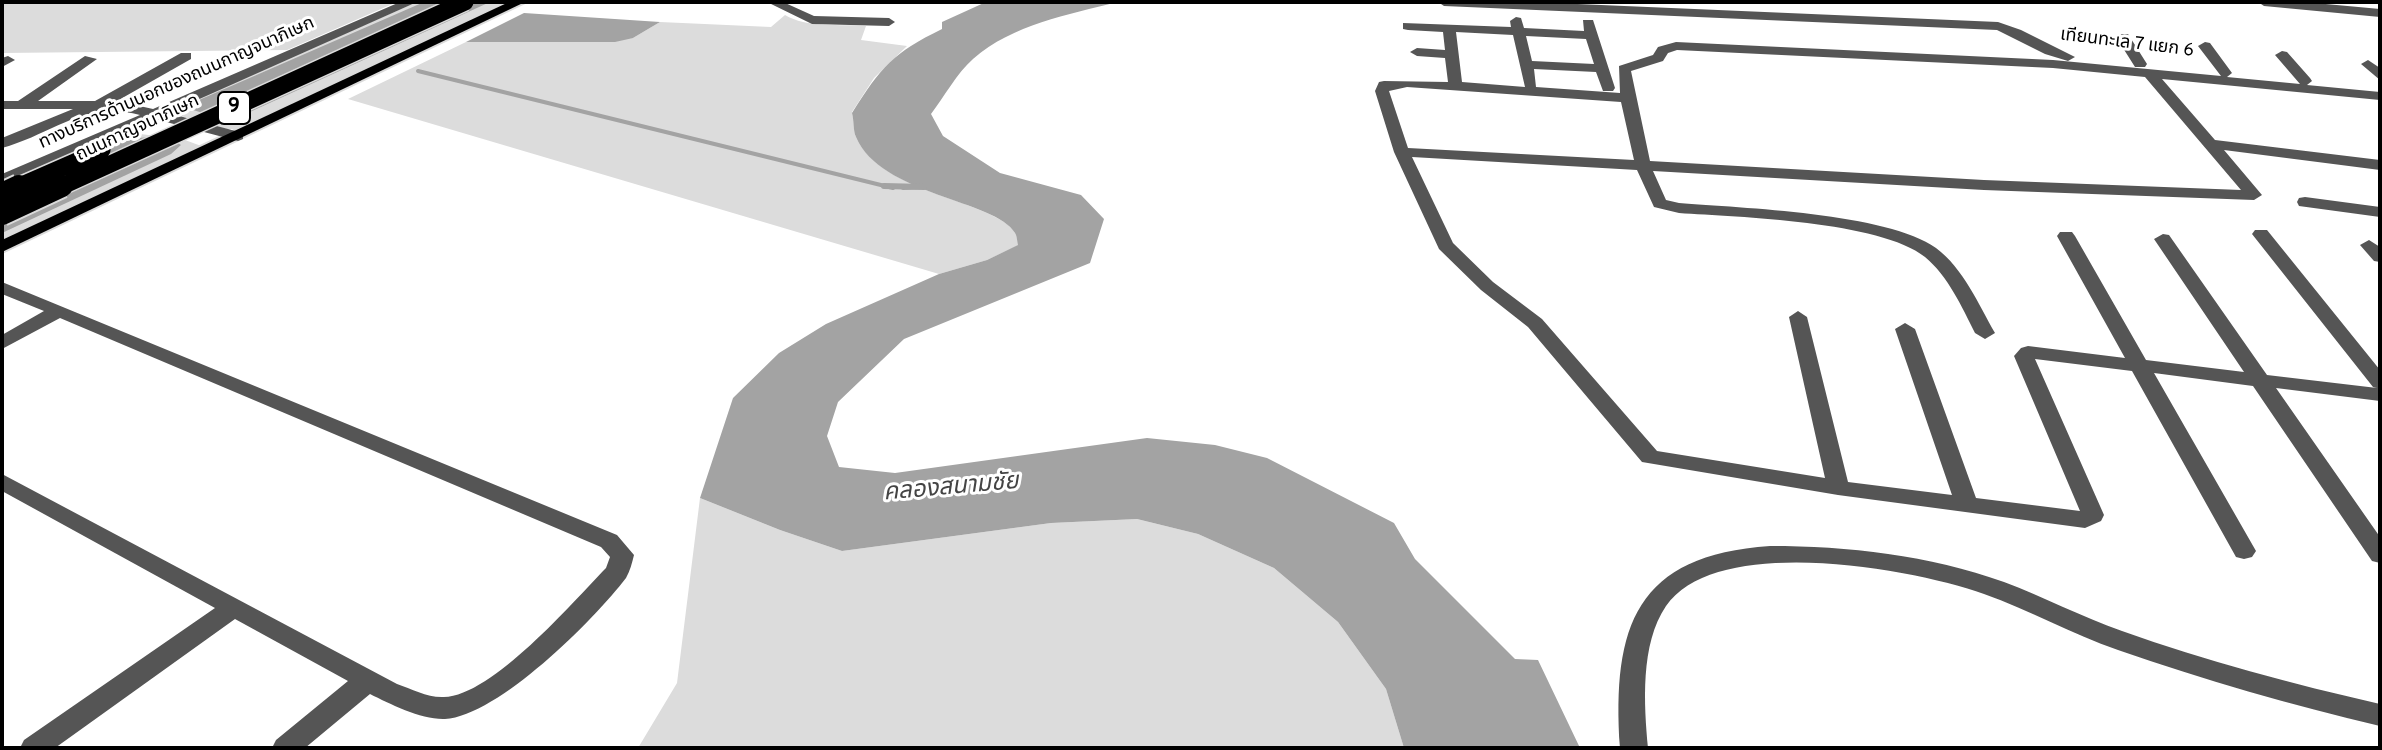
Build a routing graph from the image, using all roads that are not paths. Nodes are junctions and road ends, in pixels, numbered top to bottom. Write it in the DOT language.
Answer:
graph roads {
  1 [pos="411,2"];
  2 [pos="433,2"];
  3 [pos="465,2"];
  4 [pos="519,2"];
  5 [pos="773,2"];
  6 [pos="1444,2"];
  7 [pos="2264,2"];
  8 [pos="1513,5"];
  9 [pos="1583,9"];
  10 [pos="1660,12"];
  11 [pos="2380,13"];
  12 [pos="1729,14"];
  13 [pos="889,22"];
  14 [pos="1408,26"];
  15 [pos="1449,28"];
  16 [pos="2038,28"];
  17 [pos="1519,32"];
  18 [pos="1591,35"];
  19 [pos="2123,37"];
  20 [pos="1672,40"];
  21 [pos="1743,43"];
  22 [pos="2205,46"];
  23 [pos="1417,52"];
  24 [pos="1452,54"];
  25 [pos="2053,55"];
  26 [pos="2282,55"];
  27 [pos="186,56"];
  28 [pos="90,59"];
  29 [pos="2368,64"];
  30 [pos="1526,65"];
  31 [pos="1601,68"];
  32 [pos="2144,69"];
  33 [pos="2225,73"];
  34 [pos="2380,76"];
  35 [pos="2305,81"];
  36 [pos="1455,82"];
  37 [pos="1531,85"];
  38 [pos="1608,88"];
  39 [pos="2380,88"];
  40 [pos="2380,96"];
  41 [pos="1628,98"];
  42 [pos="23,104"];
  43 [pos="100,104"];
  44 [pos="2,105"];
  45 [pos="75,113"];
  46 [pos="152,114"];
  47 [pos="2,116"];
  48 [pos="132,123"];
  49 [pos="238,136"];
  50 [pos="2,143"];
  51 [pos="220,144"];
  52 [pos="2209,144"];
  53 [pos="1402,152"];
  54 [pos="2380,165"];
  55 [pos="1644,166"];
  56 [pos="2,180"];
  57 [pos="2,194"];
  58 [pos="2305,202"];
  59 [pos="2380,212"];
  60 [pos="2,214"];
  61 [pos="2261,234"];
  62 [pos="2066,236"];
  63 [pos="2163,239"];
  64 [pos="2,247"];
  65 [pos="2,287"];
  66 [pos="58,311"];
  67 [pos="1798,317"];
  68 [pos="1905,329"];
  69 [pos="1985,333"];
  70 [pos="2,343"];
  71 [pos="2140,364"];
  72 [pos="2258,379"];
  73 [pos="2380,383"];
  74 [pos="2380,395"];
  75 [pos="2,481"];
  76 [pos="1838,488"];
  77 [pos="1967,505"];
  78 [pos="2244,551"];
  79 [pos="2380,555"];
  80 [pos="234,607"];
  81 [pos="368,680"];
  82 [pos="2380,715"];
  83 [pos="34,748"];
  84 [pos="286,748"];
  85 [pos="1634,748"];
  1 -- 46 [label="street, ทางบริการด้านนอกของถนนกาญจนาภิเษก"];
  2 -- 57 [label="highway, ถนนกาญจนาภิเษก / 9, bridge"];
  3 -- 60 [label="highway, ถนนกาญจนาภิเษก / 9, bridge"];
  4 -- 49 [label="main road"];
  5 -- 13 [label="street"];
  6 -- 8 [label="street, เทียนทะเล 7 แยก 6"];
  7 -- 11 [label="street"];
  8 -- 9 [label="street, เทียนทะเล 7 แยก 6"];
  8 -- 17 [label="street"];
  9 -- 10 [label="street, เทียนทะเล 7 แยก 6"];
  9 -- 18 [label="street"];
  10 -- 12 [label="street, เทียนทะเล 7 แยก 6"];
  10 -- 20 [label="street"];
  12 -- 21 [label="street"];
  12 -- 25 [label="street, เทียนทะเล 7 แยก 6"];
  14 -- 15 [label="street"];
  15 -- 17 [label="street"];
  15 -- 24 [label="street"];
  16 -- 25 [label="street"];
  17 -- 18 [label="street"];
  17 -- 30 [label="street"];
  18 -- 31 [label="street"];
  19 -- 32 [label="street"];
  22 -- 33 [label="street"];
  23 -- 24 [label="street"];
  24 -- 36 [label="street"];
  25 -- 32 [label="street, เทียนทะเล 7 แยก 6"];
  26 -- 35 [label="street"];
  27 -- 43 [label="street"];
  28 -- 42 [label="street"];
  29 -- 34 [label="street"];
  30 -- 31 [label="street"];
  30 -- 37 [label="street"];
  31 -- 38 [label="street"];
  32 -- 33 [label="street, เทียนทะเล 7 แยก 6"];
  32 -- 40 [label="street"];
  32 -- 41 [label="street"];
  32 -- 52 [label="street"];
  33 -- 35 [label="street, เทียนทะเล 7 แยก 6"];
  35 -- 39 [label="street, เทียนทะเล 7 แยก 6"];
  41 -- 53 [label="street"];
  41 -- 55 [label="street"];
  42 -- 43 [label="street"];
  42 -- 44 [label="street"];
  43 -- 45 [label="street"];
  43 -- 46 [label="street"];
  45 -- 47 [label="street"];
  45 -- 48 [label="street"];
  45 -- 50 [label="street"];
  46 -- 48 [label="street, ทางบริการด้านนอกของถนนกาญจนาภิเษก"];
  46 -- 49 [label="street"];
  48 -- 51 [label="street"];
  48 -- 56 [label="street, ทางบริการด้านนอกของถนนกาญจนาภิเษก"];
  49 -- 51 [label="main road"];
  51 -- 64 [label="main road"];
  52 -- 54 [label="street"];
  52 -- 55 [label="street"];
  53 -- 55 [label="street"];
  53 -- 76 [label="street"];
  55 -- 69 [label="street"];
  58 -- 59 [label="street"];
  61 -- 73 [label="street"];
  62 -- 71 [label="street"];
  63 -- 72 [label="street"];
  65 -- 66 [label="street"];
  66 -- 70 [label="street"];
  66 -- 81 [label="street"];
  67 -- 76 [label="street"];
  68 -- 77 [label="street"];
  71 -- 72 [label="street"];
  71 -- 77 [label="street"];
  71 -- 78 [label="street"];
  72 -- 74 [label="street"];
  72 -- 79 [label="street"];
  75 -- 80 [label="street"];
  76 -- 77 [label="street"];
  80 -- 81 [label="street"];
  80 -- 83 [label="street"];
  81 -- 84 [label="street"];
  82 -- 85 [label="street"];
}
